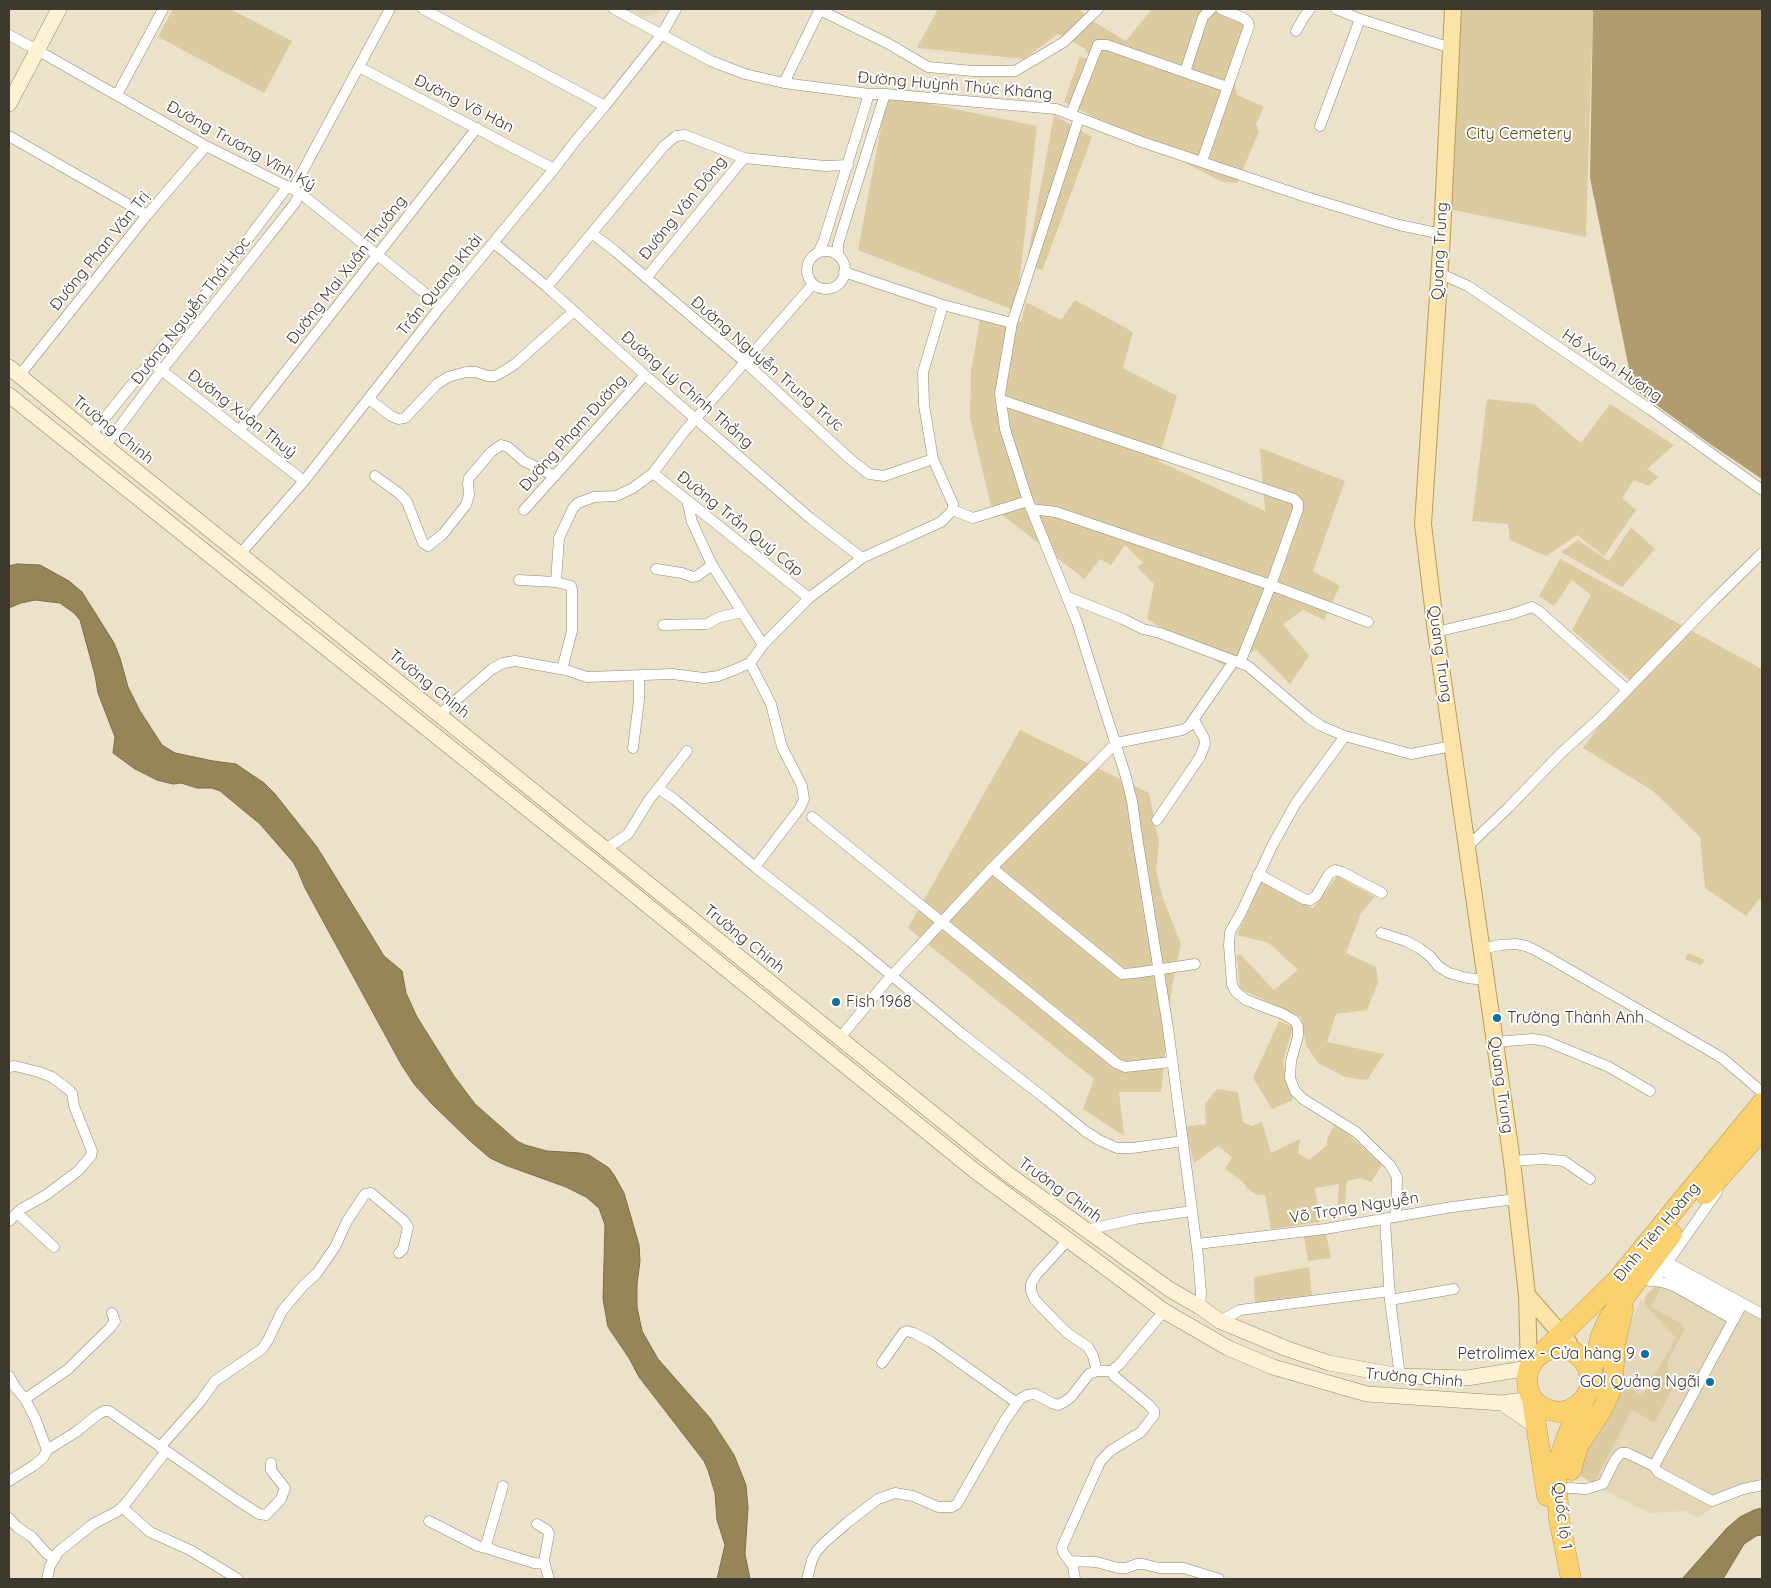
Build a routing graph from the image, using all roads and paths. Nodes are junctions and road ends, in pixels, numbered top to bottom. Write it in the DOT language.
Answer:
graph roads {
  1 [pos="59,9"];
  2 [pos="163,9"];
  3 [pos="390,9"];
  4 [pos="424,9"];
  5 [pos="614,9"];
  6 [pos="676,9"];
  7 [pos="820,9"];
  8 [pos="1098,9"];
  9 [pos="1211,9"];
  10 [pos="1221,9"];
  11 [pos="1310,9"];
  12 [pos="1336,9"];
  13 [pos="1453,9"];
  14 [pos="1360,19"];
  15 [pos="1296,31"];
  16 [pos="662,34"];
  17 [pos="9,36"];
  18 [pos="1451,48"];
  19 [pos="37,50"];
  20 [pos="359,67"];
  21 [pos="1185,72"];
  22 [pos="784,83"];
  23 [pos="1227,87"];
  24 [pos="869,94"];
  25 [pos="886,94"];
  26 [pos="117,96"];
  27 [pos="9,104"];
  28 [pos="605,106"];
  29 [pos="1075,116"];
  30 [pos="1320,126"];
  31 [pos="477,128"];
  32 [pos="9,136"];
  33 [pos="206,146"];
  34 [pos="744,158"];
  35 [pos="1202,161"];
  36 [pos="848,165"];
  37 [pos="554,169"];
  38 [pos="294,190"];
  39 [pos="148,215"];
  40 [pos="593,234"];
  41 [pos="1442,234"];
  42 [pos="494,243"];
  43 [pos="818,253"];
  44 [pos="378,256"];
  45 [pos="838,256"];
  46 [pos="844,272"];
  47 [pos="1439,274"];
  48 [pos="646,278"];
  49 [pos="814,284"];
  50 [pos="547,287"];
  51 [pos="943,305"];
  52 [pos="441,306"];
  53 [pos="574,311"];
  54 [pos="1012,323"];
  55 [pos="151,362"];
  56 [pos="745,362"];
  57 [pos="14,371"];
  58 [pos="161,371"];
  59 [pos="645,375"];
  60 [pos="9,394"];
  61 [pos="369,399"];
  62 [pos="1000,400"];
  63 [pos="696,419"];
  64 [pos="239,430"];
  65 [pos="91,434"];
  66 [pos="105,446"];
  67 [pos="933,459"];
  68 [pos="652,473"];
  69 [pos="375,476"];
  70 [pos="555,476"];
  71 [pos="304,481"];
  72 [pos="1762,490"];
  73 [pos="687,500"];
  74 [pos="1030,505"];
  75 [pos="524,510"];
  76 [pos="954,510"];
  77 [pos="1762,554"];
  78 [pos="243,556"];
  79 [pos="862,558"];
  80 [pos="712,565"];
  81 [pos="656,569"];
  82 [pos="233,573"];
  83 [pos="519,580"];
  84 [pos="556,582"];
  85 [pos="1271,585"];
  86 [pos="1068,597"];
  87 [pos="809,598"];
  88 [pos="742,612"];
  89 [pos="1368,622"];
  90 [pos="663,625"];
  91 [pos="1436,632"];
  92 [pos="763,645"];
  93 [pos="1237,662"];
  94 [pos="750,663"];
  95 [pos="562,669"];
  96 [pos="639,676"];
  97 [pos="1626,689"];
  98 [pos="439,714"];
  99 [pos="1194,720"];
  100 [pos="1345,736"];
  101 [pos="1116,743"];
  102 [pos="1452,746"];
  103 [pos="633,748"];
  104 [pos="687,751"];
  105 [pos="658,789"];
  106 [pos="812,817"];
  107 [pos="1157,820"];
  108 [pos="1467,846"];
  109 [pos="608,851"];
  110 [pos="600,867"];
  111 [pos="755,867"];
  112 [pos="992,868"];
  113 [pos="1258,874"];
  114 [pos="1382,893"];
  115 [pos="942,922"];
  116 [pos="1381,934"];
  117 [pos="1482,949"];
  118 [pos="1195,964"];
  119 [pos="1158,970"];
  120 [pos="892,976"];
  121 [pos="1486,980"];
  122 [pos="839,1039"];
  123 [pos="1495,1042"];
  124 [pos="828,1052"];
  125 [pos="1172,1062"];
  126 [pos="9,1068"];
  127 [pos="1650,1091"];
  128 [pos="1762,1092"];
  129 [pos="1762,1103"];
  130 [pos="1762,1130"];
  131 [pos="1183,1141"];
  132 [pos="1512,1161"];
  133 [pos="1735,1161"];
  134 [pos="1590,1179"];
  135 [pos="1516,1199"];
  136 [pos="1192,1211"];
  137 [pos="17,1213"];
  138 [pos="1396,1218"];
  139 [pos="9,1220"];
  140 [pos="1384,1220"];
  141 [pos="1086,1230"];
  142 [pos="1068,1240"];
  143 [pos="1197,1244"];
  144 [pos="54,1247"];
  145 [pos="399,1253"];
  146 [pos="1665,1266"];
  147 [pos="1652,1281"];
  148 [pos="1632,1286"];
  149 [pos="1454,1289"];
  150 [pos="1390,1296"];
  151 [pos="1527,1296"];
  152 [pos="1200,1307"];
  153 [pos="1164,1310"];
  154 [pos="1738,1311"];
  155 [pos="112,1313"];
  156 [pos="1762,1314"];
  157 [pos="1220,1321"];
  158 [pos="1190,1326"];
  159 [pos="1562,1335"];
  160 [pos="1543,1352"];
  161 [pos="1582,1359"];
  162 [pos="882,1363"];
  163 [pos="1529,1368"];
  164 [pos="1097,1371"];
  165 [pos="1111,1371"];
  166 [pos="9,1376"];
  167 [pos="1400,1376"];
  168 [pos="1590,1378"];
  169 [pos="1400,1397"];
  170 [pos="1585,1398"];
  171 [pos="25,1399"];
  172 [pos="1532,1399"];
  173 [pos="1017,1403"];
  174 [pos="1502,1403"];
  175 [pos="1537,1427"];
  176 [pos="163,1449"];
  177 [pos="47,1450"];
  178 [pos="271,1463"];
  179 [pos="1654,1466"];
  180 [pos="9,1481"];
  181 [pos="1762,1485"];
  182 [pos="502,1486"];
  183 [pos="1569,1488"];
  184 [pos="122,1507"];
  185 [pos="9,1518"];
  186 [pos="428,1521"];
  187 [pos="537,1524"];
  188 [pos="1565,1542"];
  189 [pos="489,1548"];
  190 [pos="55,1558"];
  191 [pos="1070,1561"];
  192 [pos="544,1564"];
  193 [pos="47,1579"];
  194 [pos="238,1579"];
  195 [pos="549,1579"];
  196 [pos="808,1579"];
  197 [pos="1075,1579"];
  198 [pos="1219,1579"];
  199 [pos="1560,1579"];
  200 [pos="1571,1579"];
  1 -- 19 [label="street"];
  2 -- 26 [label="street"];
  3 -- 20 [label="street, Đường Nguyễn Thái Học"];
  4 -- 28 [label="street"];
  5 -- 16 [label="street, Đường Huỳnh Thúc Kháng"];
  6 -- 16 [label="street, Trần Quang Khải"];
  7 -- 8 [label="street"];
  7 -- 22 [label="street"];
  9 -- 21 [label="street"];
  10 -- 23 [label="street"];
  11 -- 15 [label="street"];
  12 -- 14 [label="street"];
  13 -- 18 [label="main road, Quang Trung"];
  14 -- 18 [label="street"];
  14 -- 30 [label="street"];
  16 -- 22 [label="street, Đường Huỳnh Thúc Kháng"];
  16 -- 28 [label="street, Trần Quang Khải"];
  17 -- 19 [label="street, Đường Trương Vĩnh Ký"];
  18 -- 41 [label="main road, Quang Trung"];
  19 -- 26 [label="street, Đường Trương Vĩnh Ký"];
  19 -- 27 [label="street"];
  20 -- 31 [label="street, Đường Võ Hàn"];
  20 -- 38 [label="street, Đường Nguyễn Thái Học"];
  21 -- 23 [label="street"];
  21 -- 29 [label="street"];
  22 -- 24 [label="street, Đường Huỳnh Thúc Kháng"];
  23 -- 35 [label="street"];
  24 -- 25 [label="street, Đường Huỳnh Thúc Kháng"];
  24 -- 36 [label="street"];
  25 -- 29 [label="street, Đường Huỳnh Thúc Kháng"];
  25 -- 45 [label="street"];
  26 -- 33 [label="street, Đường Trương Vĩnh Ký"];
  28 -- 37 [label="street, Trần Quang Khải"];
  29 -- 35 [label="street, Đường Huỳnh Thúc Kháng"];
  29 -- 54 [label="street"];
  31 -- 37 [label="street, Đường Võ Hàn"];
  31 -- 44 [label="street, Đường Mai Xuân Thưởng"];
  32 -- 39 [label="street"];
  33 -- 38 [label="street, Đường Trương Vĩnh Ký"];
  33 -- 39 [label="street, Đường Phan Văn Trị"];
  34 -- 36 [label="street"];
  34 -- 40 [label="street"];
  34 -- 48 [label="street, Đường Vân Đông"];
  35 -- 41 [label="street, Đường Huỳnh Thúc Kháng"];
  36 -- 43 [label="street"];
  37 -- 42 [label="street, Trần Quang Khải"];
  38 -- 44 [label="street, Đường Trương Vĩnh Ký"];
  38 -- 55 [label="street, Đường Nguyễn Thái Học"];
  38 -- 58 [label="street, Đường Nguyễn Thái Học"];
  39 -- 57 [label="street, Đường Phan Văn Trị"];
  40 -- 48 [label="street, Đường Nguyễn Trung Trực"];
  40 -- 50 [label="street"];
  41 -- 47 [label="main road, Quang Trung"];
  42 -- 50 [label="street, Đường Lý Chính Thắng"];
  42 -- 52 [label="street, Trần Quang Khải"];
  43 -- 45 [label="street"];
  43 -- 49 [label="street"];
  44 -- 52 [label="street, Đường Trương Vĩnh Ký"];
  44 -- 64 [label="street, Đường Mai Xuân Thưởng"];
  45 -- 46 [label="street"];
  46 -- 49 [label="street"];
  46 -- 51 [label="street"];
  47 -- 72 [label="street, Hồ Xuân Hương"];
  47 -- 91 [label="main road, Quang Trung"];
  48 -- 56 [label="street, Đường Nguyễn Trung Trực"];
  49 -- 56 [label="street"];
  50 -- 53 [label="street, Đường Lý Chính Thắng"];
  51 -- 54 [label="street"];
  51 -- 67 [label="street"];
  52 -- 61 [label="street, Trần Quang Khải"];
  53 -- 59 [label="street, Đường Lý Chính Thắng"];
  53 -- 61 [label="street"];
  54 -- 62 [label="street"];
  55 -- 58 [label="street, Đường Xuân Thuỷ"];
  55 -- 65 [label="street, Đường Nguyễn Thái Học"];
  56 -- 63 [label="street"];
  56 -- 67 [label="street, Đường Nguyễn Trung Trực"];
  57 -- 65 [label="street, Trường Chinh"];
  58 -- 64 [label="street, Đường Xuân Thuỷ"];
  58 -- 66 [label="street, Đường Nguyễn Thái Học"];
  59 -- 63 [label="street, Đường Lý Chính Thắng"];
  59 -- 70 [label="street, Đường Phạm Đường"];
  60 -- 82 [label="street, Trường Chinh"];
  61 -- 71 [label="street, Trần Quang Khải"];
  62 -- 74 [label="street"];
  62 -- 85 [label="street"];
  63 -- 68 [label="street"];
  63 -- 79 [label="street, Đường Lý Chính Thắng"];
  64 -- 71 [label="street, Đường Xuân Thuỷ"];
  65 -- 66 [label="street, Trường Chinh"];
  66 -- 78 [label="street, Trường Chinh"];
  67 -- 76 [label="street"];
  68 -- 73 [label="street, Đường Trần Quý Cáp"];
  68 -- 84 [label="street"];
  69 -- 70 [label="street"];
  70 -- 75 [label="street, Đường Phạm Đường"];
  71 -- 78 [label="street, Trần Quang Khải"];
  73 -- 80 [label="street"];
  73 -- 87 [label="street, Đường Trần Quý Cáp"];
  74 -- 76 [label="street"];
  74 -- 85 [label="street"];
  74 -- 86 [label="street"];
  76 -- 79 [label="street"];
  77 -- 97 [label="street"];
  78 -- 82 [label="street"];
  78 -- 98 [label="street, Trường Chinh"];
  79 -- 87 [label="street"];
  80 -- 81 [label="street"];
  80 -- 88 [label="street"];
  82 -- 110 [label="street, Trường Chinh"];
  83 -- 84 [label="street"];
  84 -- 95 [label="street"];
  85 -- 89 [label="street"];
  85 -- 93 [label="street"];
  86 -- 93 [label="street"];
  86 -- 101 [label="street"];
  87 -- 92 [label="street"];
  88 -- 90 [label="street"];
  88 -- 92 [label="street"];
  91 -- 97 [label="street"];
  91 -- 102 [label="main road, Quang Trung"];
  92 -- 94 [label="street"];
  93 -- 99 [label="street"];
  93 -- 100 [label="street"];
  94 -- 96 [label="street"];
  94 -- 111 [label="street"];
  95 -- 96 [label="street"];
  95 -- 98 [label="street"];
  96 -- 103 [label="street"];
  97 -- 108 [label="street"];
  98 -- 109 [label="street, Trường Chinh"];
  99 -- 101 [label="street"];
  99 -- 107 [label="street"];
  100 -- 102 [label="street"];
  100 -- 113 [label="street"];
  101 -- 112 [label="street"];
  101 -- 119 [label="street"];
  102 -- 108 [label="main road, Quang Trung"];
  104 -- 105 [label="street"];
  105 -- 109 [label="street"];
  105 -- 111 [label="street"];
  106 -- 115 [label="street"];
  108 -- 117 [label="main road, Quang Trung"];
  109 -- 110 [label="street"];
  109 -- 122 [label="street, Trường Chinh"];
  110 -- 124 [label="street, Trường Chinh"];
  111 -- 120 [label="street"];
  112 -- 115 [label="street"];
  112 -- 119 [label="street"];
  113 -- 114 [label="street"];
  113 -- 138 [label="street"];
  115 -- 120 [label="street"];
  115 -- 125 [label="street"];
  116 -- 121 [label="street"];
  117 -- 121 [label="main road, Quang Trung"];
  117 -- 128 [label="street"];
  118 -- 119 [label="street"];
  119 -- 125 [label="street"];
  120 -- 122 [label="street"];
  120 -- 131 [label="street"];
  121 -- 123 [label="main road, Quang Trung"];
  122 -- 124 [label="street"];
  122 -- 141 [label="street, Trường Chinh"];
  123 -- 127 [label="street"];
  123 -- 132 [label="main road, Quang Trung"];
  124 -- 142 [label="street, Trường Chinh"];
  125 -- 131 [label="street"];
  126 -- 137 [label="street"];
  129 -- 159 [label="highway, Đinh Tiên Hoàng"];
  130 -- 133 [label="highway, Đinh Tiên Hoàng"];
  131 -- 136 [label="street"];
  132 -- 134 [label="street"];
  132 -- 135 [label="main road, Quang Trung"];
  133 -- 146 [label="street"];
  133 -- 148 [label="highway, Đinh Tiên Hoàng"];
  135 -- 138 [label="street, Võ Trọng Nguyễn"];
  135 -- 151 [label="main road, Quang Trung"];
  136 -- 141 [label="street"];
  136 -- 143 [label="street"];
  137 -- 139 [label="street"];
  137 -- 144 [label="street"];
  138 -- 140 [label="street, Võ Trọng Nguyễn"];
  140 -- 143 [label="street, Võ Trọng Nguyễn"];
  140 -- 150 [label="street"];
  141 -- 152 [label="street, Trường Chinh"];
  142 -- 153 [label="street, Trường Chinh"];
  142 -- 164 [label="street"];
  143 -- 152 [label="street"];
  145 -- 176 [label="street"];
  146 -- 147 [label="street"];
  146 -- 154 [label="street"];
  147 -- 148 [label="street"];
  147 -- 154 [label="street"];
  148 -- 168 [label="highway, Đinh Tiên Hoàng"];
  148 -- 183 [label="highway"];
  149 -- 150 [label="street"];
  150 -- 157 [label="street"];
  150 -- 167 [label="street"];
  151 -- 159 [label="main road"];
  151 -- 163 [label="main road, Quang Trung"];
  152 -- 157 [label="street, Trường Chinh"];
  152 -- 158 [label="street"];
  153 -- 158 [label="street, Trường Chinh"];
  153 -- 165 [label="street"];
  154 -- 156 [label="street"];
  154 -- 179 [label="street"];
  155 -- 171 [label="street"];
  157 -- 167 [label="street, Trường Chinh"];
  158 -- 169 [label="street, Trường Chinh"];
  159 -- 160 [label="highway, Đinh Tiên Hoàng"];
  159 -- 161 [label="main road"];
  160 -- 161 [label="highway"];
  160 -- 163 [label="highway"];
  161 -- 168 [label="highway"];
  162 -- 173 [label="street"];
  163 -- 167 [label="street, Trường Chinh"];
  163 -- 172 [label="highway"];
  164 -- 165 [label="street"];
  164 -- 173 [label="street"];
  165 -- 191 [label="street"];
  166 -- 171 [label="street"];
  167 -- 169 [label="street"];
  168 -- 170 [label="highway"];
  169 -- 174 [label="street, Trường Chinh"];
  170 -- 172 [label="highway"];
  170 -- 188 [label="highway, Quốc lộ 1"];
  171 -- 177 [label="street"];
  172 -- 174 [label="street, Trường Chinh"];
  172 -- 175 [label="highway, Quốc lộ 1"];
  173 -- 196 [label="street"];
  174 -- 175 [label="street"];
  175 -- 199 [label="highway, Quốc lộ 1"];
  176 -- 177 [label="street"];
  176 -- 178 [label="street"];
  176 -- 184 [label="street"];
  177 -- 180 [label="street"];
  179 -- 181 [label="street"];
  179 -- 183 [label="street"];
  182 -- 189 [label="street"];
  183 -- 188 [label="highway"];
  184 -- 190 [label="street"];
  184 -- 194 [label="street"];
  185 -- 190 [label="street"];
  186 -- 189 [label="street"];
  187 -- 192 [label="street"];
  188 -- 200 [label="highway, Quốc lộ 1"];
  189 -- 192 [label="street"];
  190 -- 193 [label="street"];
  191 -- 197 [label="street"];
  191 -- 198 [label="street"];
  192 -- 195 [label="street"];
}
